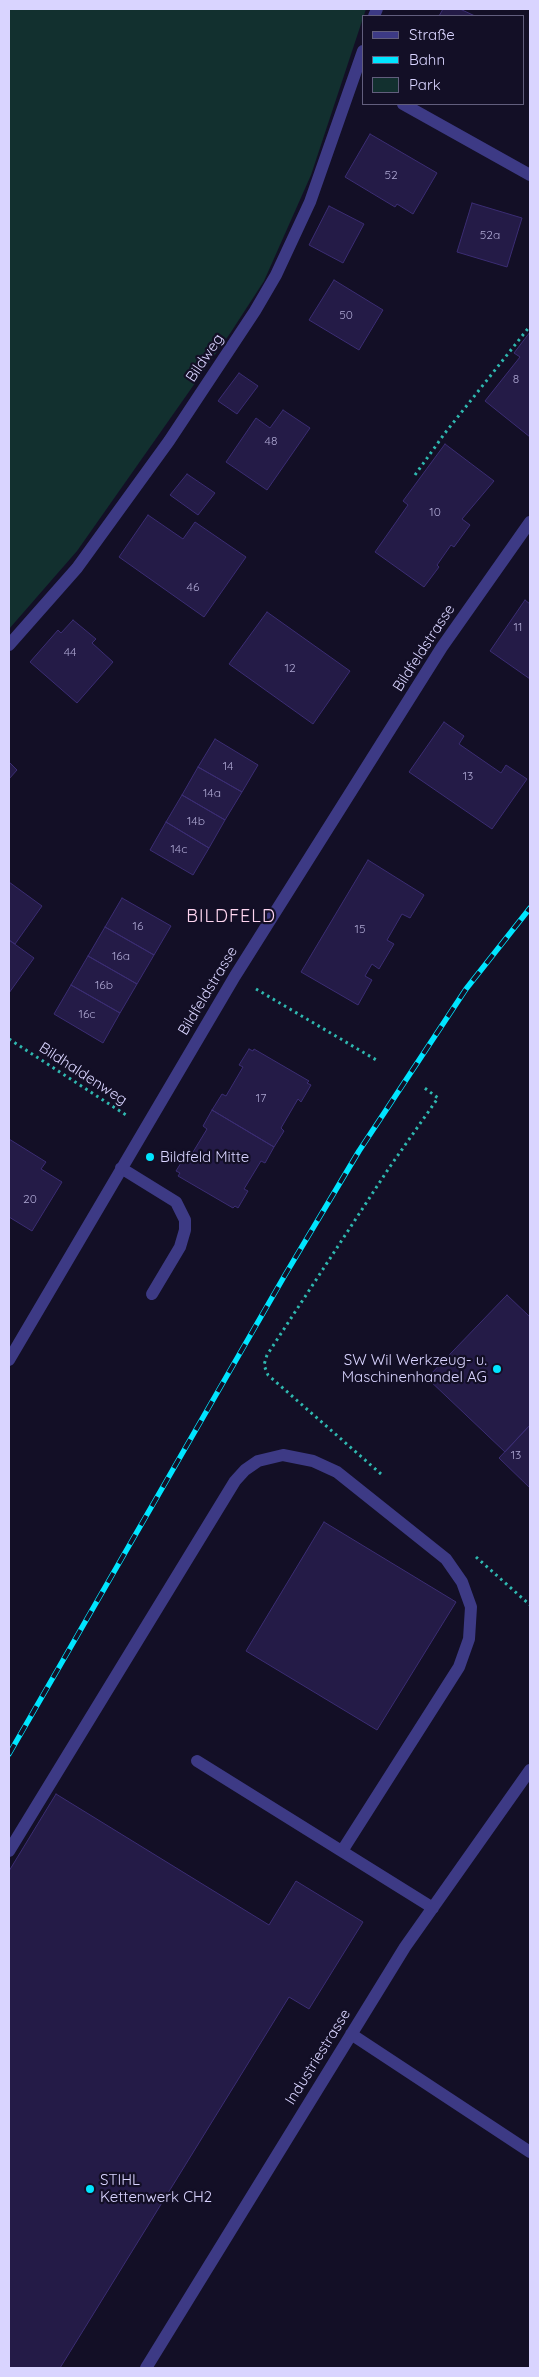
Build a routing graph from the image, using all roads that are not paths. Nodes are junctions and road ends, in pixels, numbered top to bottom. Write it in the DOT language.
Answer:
graph roads {
  1 [pos="362,57"];
  2 [pos="359,75"];
  3 [pos="405,105"];
  4 [pos="530,174"];
  5 [pos="530,522"];
  6 [pos="9,645"];
  7 [pos="121,1168"];
  8 [pos="152,1294"];
  9 [pos="9,1360"];
  10 [pos="196,1761"];
  11 [pos="530,1770"];
  12 [pos="9,1851"];
  13 [pos="342,1851"];
  14 [pos="433,1908"];
  15 [pos="351,2034"];
  16 [pos="530,2152"];
  17 [pos="146,2368"];
  1 -- 2 [label="street, Bildweg"];
  2 -- 6 [label="street, Bildweg"];
  3 -- 4 [label="street"];
  5 -- 7 [label="street, Bildfeldstrasse"];
  7 -- 8 [label="street"];
  7 -- 9 [label="street, Bildfeldstrasse"];
  10 -- 13 [label="street"];
  11 -- 14 [label="street, Industriestrasse"];
  12 -- 13 [label="street"];
  13 -- 14 [label="street"];
  14 -- 15 [label="street, Industriestrasse"];
  15 -- 16 [label="street"];
  15 -- 17 [label="street, Industriestrasse"];
}
